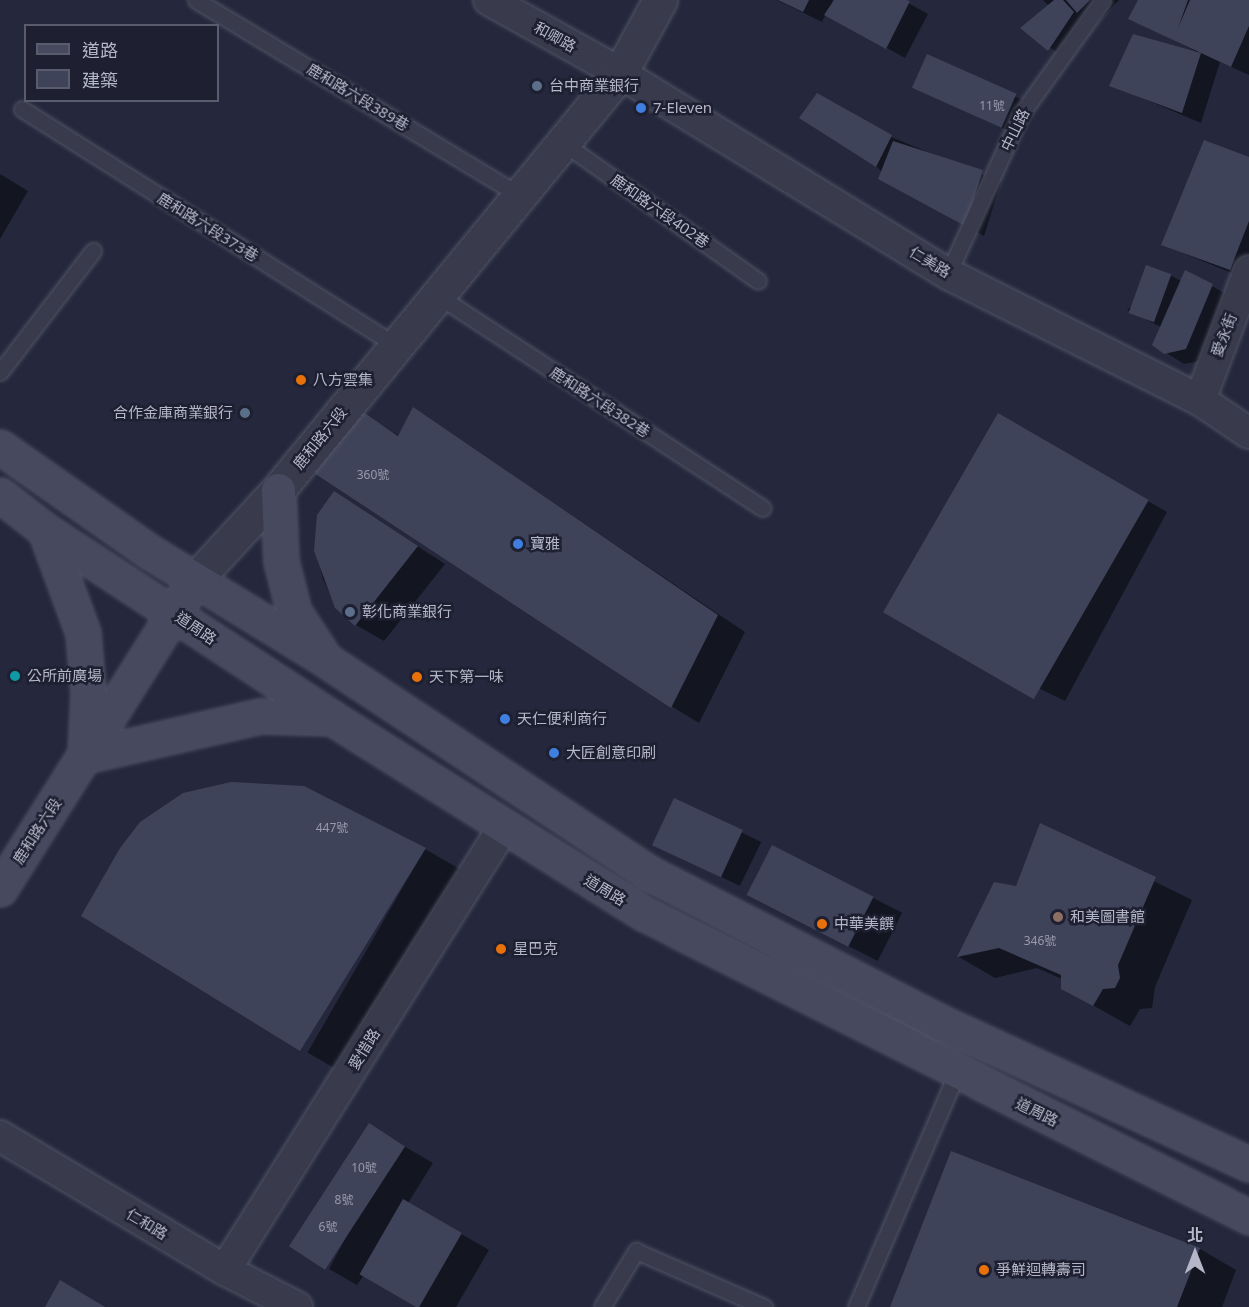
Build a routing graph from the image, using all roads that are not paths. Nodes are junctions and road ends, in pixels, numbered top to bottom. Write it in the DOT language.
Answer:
graph roads {
  1 [pos="196,0"];
  2 [pos="489,0"];
  3 [pos="660,0"];
  4 [pos="1103,0"];
  5 [pos="620,73"];
  6 [pos="22,109"];
  7 [pos="562,142"];
  8 [pos="519,195"];
  9 [pos="93,251"];
  10 [pos="1249,271"];
  11 [pos="948,274"];
  12 [pos="758,281"];
  13 [pos="437,295"];
  14 [pos="395,345"];
  15 [pos="0,372"];
  16 [pos="1200,400"];
  17 [pos="1249,433"];
  18 [pos="0,447"];
  19 [pos="278,490"];
  20 [pos="0,495"];
  21 [pos="762,508"];
  22 [pos="45,530"];
  23 [pos="194,581"];
  24 [pos="173,613"];
  25 [pos="326,660"];
  26 [pos="332,718"];
  27 [pos="85,756"];
  28 [pos="503,828"];
  29 [pos="0,889"];
  30 [pos="957,1072"];
  31 [pos="0,1136"];
  32 [pos="1249,1164"];
  33 [pos="1249,1217"];
  34 [pos="225,1270"];
  35 [pos="297,1307"];
  36 [pos="602,1307"];
  37 [pos="764,1307"];
  38 [pos="856,1307"];
  1 -- 8 [label="lane, 鹿和路六段389巷"];
  2 -- 5 [label="street, 和卿路"];
  3 -- 5 [label="street, 鹿和路六段"];
  4 -- 11 [label="lane, 中山路"];
  5 -- 7 [label="street, 鹿和路六段"];
  5 -- 11 [label="street, 仁美路"];
  6 -- 14 [label="lane, 鹿和路六段373巷"];
  7 -- 8 [label="street, 鹿和路六段"];
  7 -- 12 [label="lane, 鹿和路六段402巷"];
  8 -- 13 [label="street, 鹿和路六段"];
  9 -- 15 [label="lane"];
  10 -- 16 [label="street, 愛永街"];
  11 -- 16 [label="street, 仁美路"];
  13 -- 14 [label="street, 鹿和路六段"];
  13 -- 21 [label="lane, 鹿和路六段382巷"];
  14 -- 19 [label="street, 鹿和路六段"];
  16 -- 17 [label="street, 仁美路"];
  18 -- 23 [label="main road"];
  19 -- 23 [label="street, 鹿和路六段"];
  19 -- 25 [label="main road"];
  20 -- 22 [label="main road, 道周路"];
  22 -- 24 [label="main road, 道周路"];
  22 -- 27 [label="main road"];
  23 -- 24 [label="main road, 鹿和路六段"];
  23 -- 25 [label="main road"];
  24 -- 26 [label="main road, 道周路"];
  24 -- 27 [label="main road, 鹿和路六段"];
  25 -- 32 [label="main road"];
  26 -- 27 [label="main road"];
  26 -- 28 [label="main road, 道周路"];
  27 -- 29 [label="main road, 鹿和路六段"];
  28 -- 30 [label="main road, 道周路"];
  28 -- 34 [label="street, 愛惜路"];
  30 -- 33 [label="main road, 道周路"];
  30 -- 38 [label="lane"];
  31 -- 34 [label="street, 仁和路"];
  34 -- 35 [label="street, 仁和路"];
  36 -- 37 [label="lane"];
}
